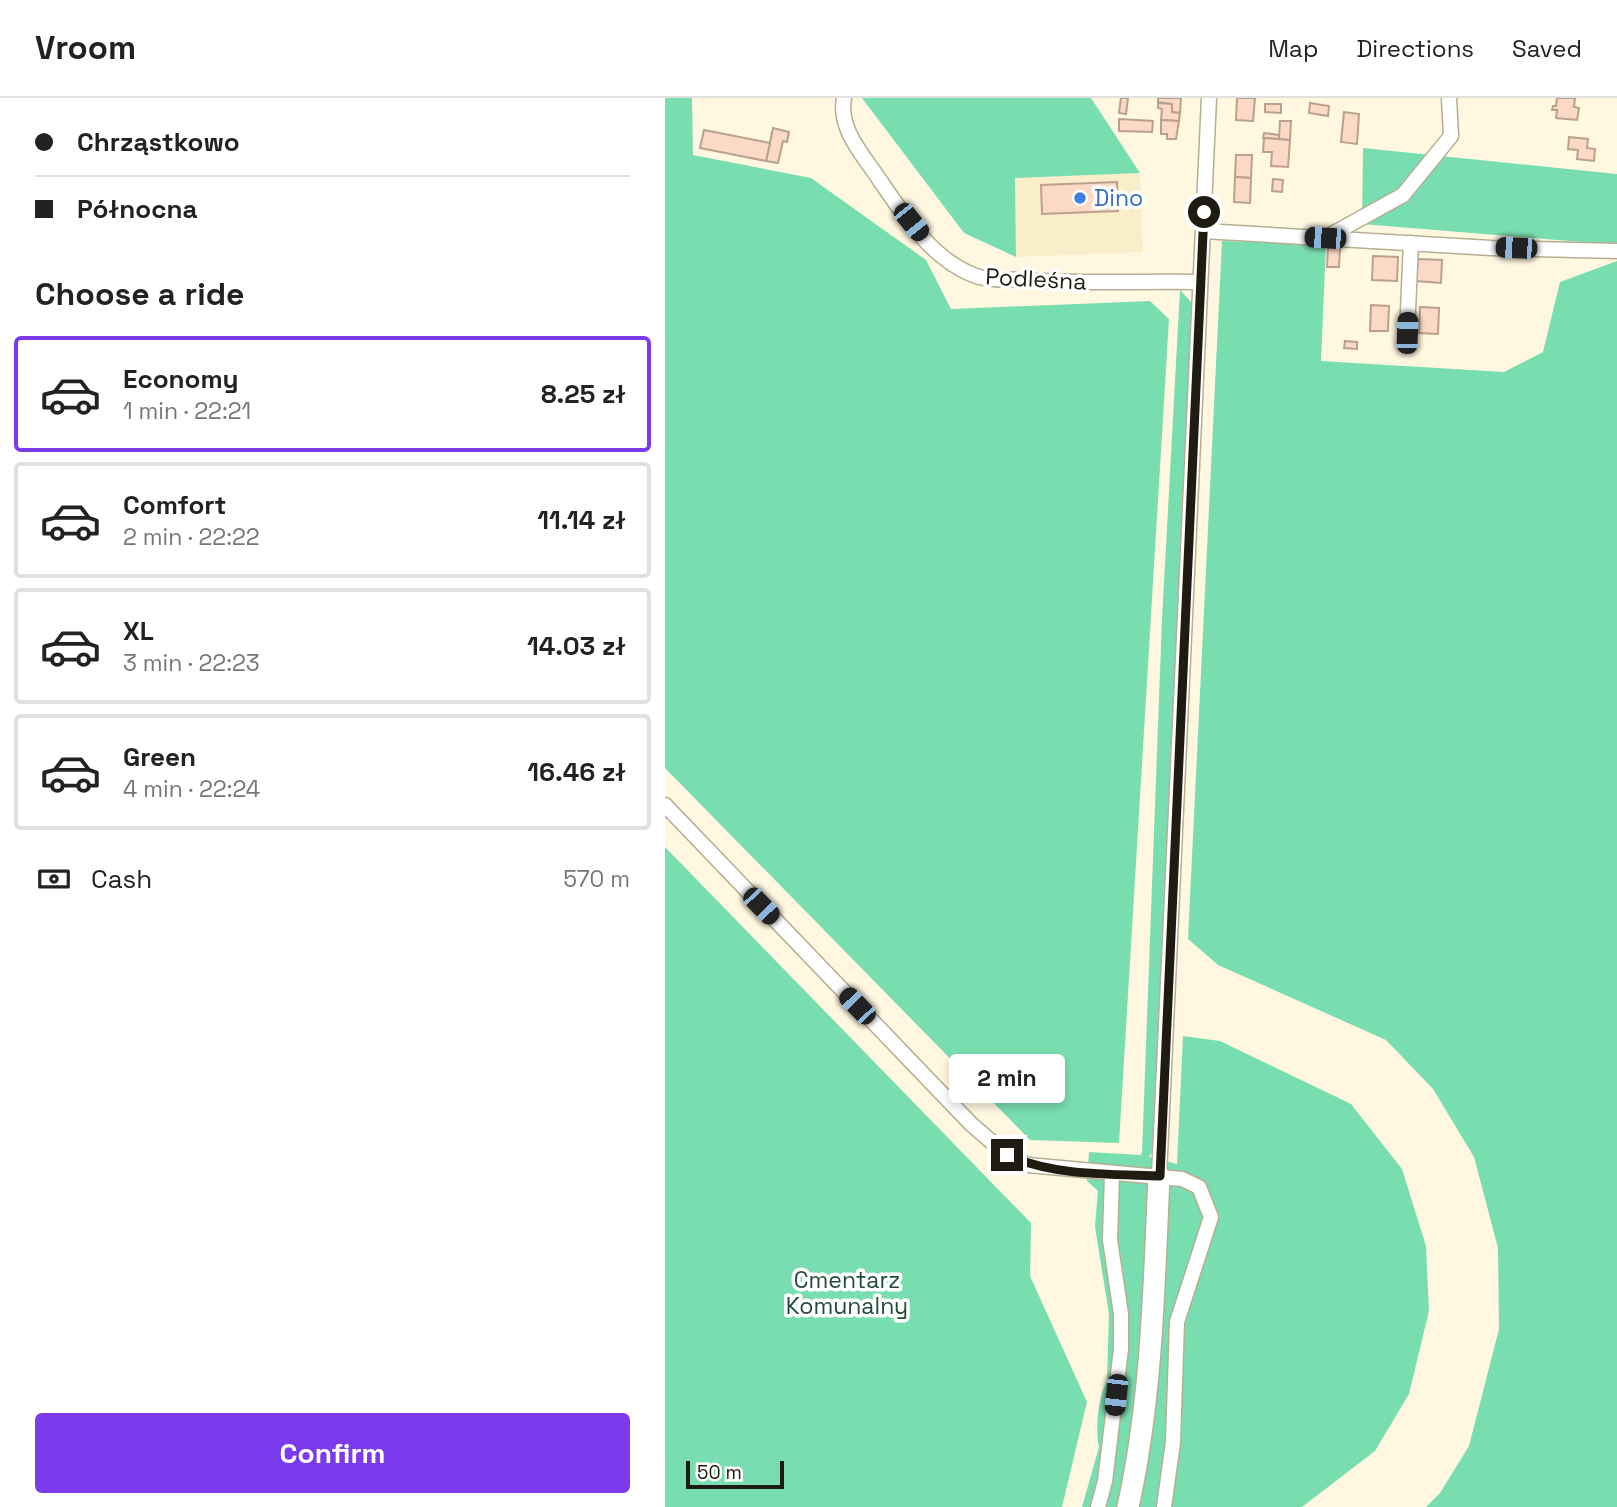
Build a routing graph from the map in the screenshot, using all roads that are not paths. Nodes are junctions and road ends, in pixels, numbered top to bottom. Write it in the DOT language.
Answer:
graph roads {
  1 [pos="844,98"];
  2 [pos="1209,98"];
  3 [pos="1448,98"];
  4 [pos="1203,231"];
  5 [pos="1325,238"];
  6 [pos="1411,243"];
  7 [pos="1617,251"];
  8 [pos="1201,282"];
  9 [pos="1407,333"];
  10 [pos="665,805"];
  11 [pos="1112,1174"];
  12 [pos="1160,1176"];
  13 [pos="1098,1507"];
  14 [pos="1129,1507"];
  15 [pos="1164,1507"];
  1 -- 8 [label="street, Podleśna"];
  2 -- 4 [label="street"];
  3 -- 5 [label="street"];
  4 -- 5 [label="street"];
  4 -- 8 [label="street"];
  5 -- 6 [label="street"];
  6 -- 7 [label="street"];
  6 -- 9 [label="street"];
  8 -- 12 [label="street"];
  10 -- 11 [label="street"];
  11 -- 12 [label="street"];
  11 -- 13 [label="street"];
  12 -- 14 [label="highway"];
  12 -- 15 [label="street"];
}
